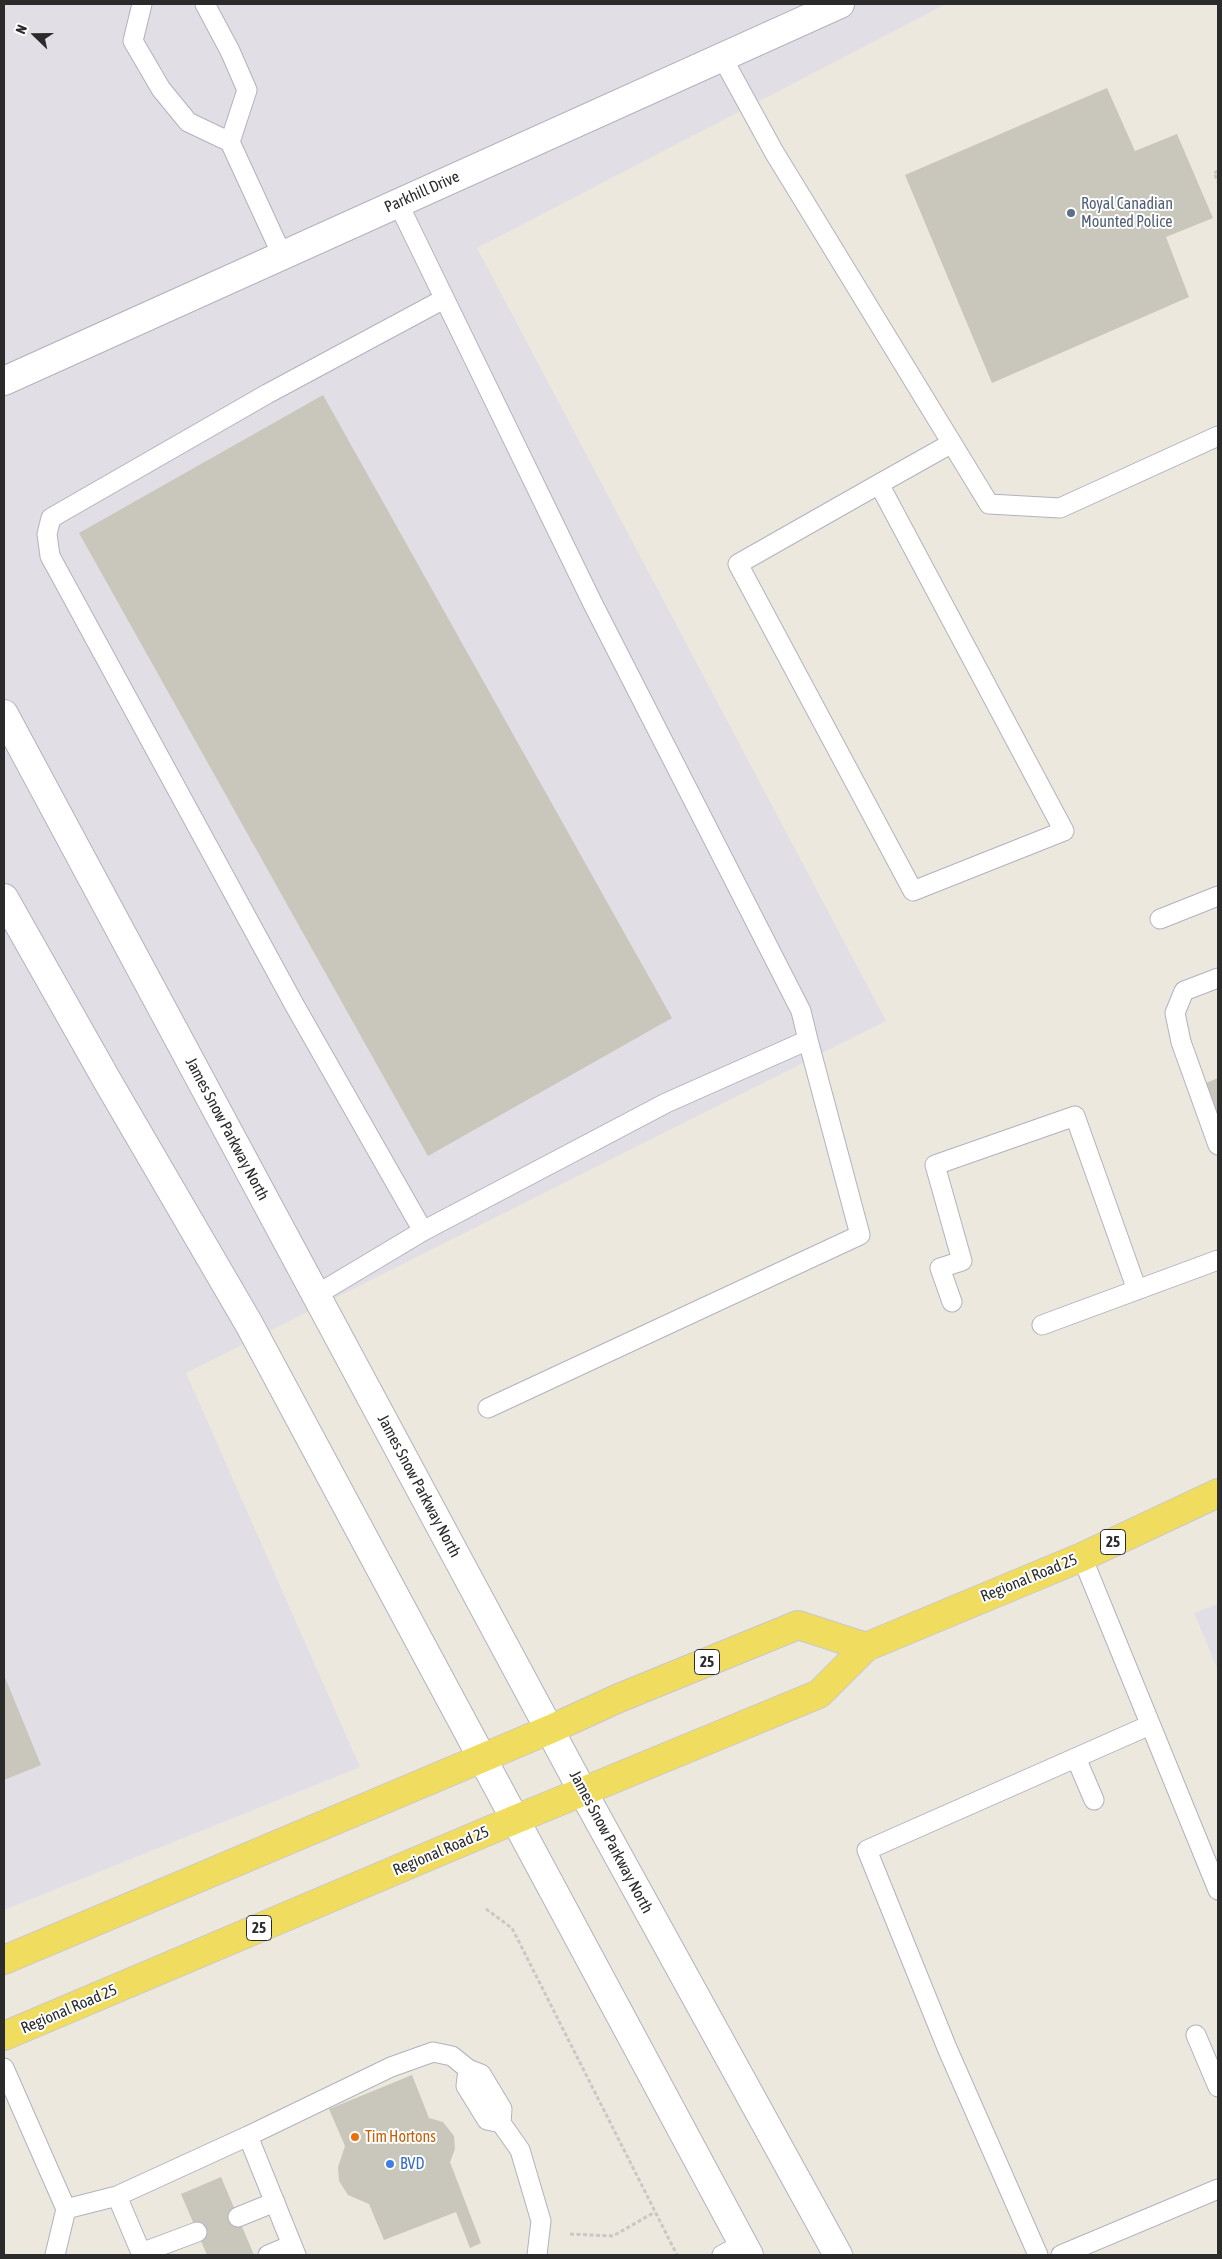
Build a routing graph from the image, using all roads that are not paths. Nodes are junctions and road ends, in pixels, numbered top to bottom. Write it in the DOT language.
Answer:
graph roads {
  1 [pos="142,4"];
  2 [pos="205,4"];
  3 [pos="840,4"];
  4 [pos="722,57"];
  5 [pos="230,142"];
  6 [pos="398,203"];
  7 [pos="282,255"];
  8 [pos="444,299"];
  9 [pos="4,381"];
  10 [pos="1218,436"];
  11 [pos="952,443"];
  12 [pos="879,484"];
  13 [pos="4,714"];
  14 [pos="1218,896"];
  15 [pos="4,898"];
  16 [pos="1160,919"];
  17 [pos="1218,978"];
  18 [pos="808,1040"];
  19 [pos="1218,1144"];
  20 [pos="423,1231"];
  21 [pos="1218,1260"];
  22 [pos="1137,1290"];
  23 [pos="316,1295"];
  24 [pos="952,1302"];
  25 [pos="1042,1326"];
  26 [pos="488,1408"];
  27 [pos="1218,1493"];
  28 [pos="1082,1556"];
  29 [pos="866,1647"];
  30 [pos="1150,1725"];
  31 [pos="551,1729"];
  32 [pos="483,1757"];
  33 [pos="1076,1758"];
  34 [pos="583,1792"];
  35 [pos="1094,1800"];
  36 [pos="514,1820"];
  37 [pos="1218,1890"];
  38 [pos="4,1960"];
  39 [pos="1196,2035"];
  40 [pos="4,2036"];
  41 [pos="4,2068"];
  42 [pos="1218,2087"];
  43 [pos="248,2136"];
  44 [pos="1218,2189"];
  45 [pos="117,2196"];
  46 [pos="275,2202"];
  47 [pos="66,2209"];
  48 [pos="238,2216"];
  49 [pos="197,2232"];
  50 [pos="294,2250"];
  51 [pos="738,2251"];
  52 [pos="141,2254"];
  53 [pos="1066,2254"];
  54 [pos="55,2255"];
  55 [pos="268,2255"];
  56 [pos="537,2255"];
  57 [pos="838,2255"];
  58 [pos="1038,2255"];
  1 -- 5 [label="lane"];
  2 -- 5 [label="lane"];
  3 -- 4 [label="main road, Parkhill Drive"];
  4 -- 6 [label="main road, Parkhill Drive"];
  4 -- 11 [label="lane"];
  5 -- 7 [label="lane"];
  6 -- 7 [label="main road, Parkhill Drive"];
  6 -- 8 [label="lane"];
  7 -- 9 [label="main road, Parkhill Drive"];
  8 -- 18 [label="lane"];
  8 -- 20 [label="lane"];
  10 -- 11 [label="lane"];
  11 -- 12 [label="lane"];
  12 -- 12 [label="lane"];
  13 -- 23 [label="main road, James Snow Parkway North"];
  14 -- 16 [label="lane"];
  15 -- 32 [label="main road"];
  17 -- 19 [label="lane"];
  18 -- 20 [label="lane"];
  18 -- 26 [label="lane"];
  20 -- 23 [label="lane"];
  21 -- 22 [label="lane"];
  22 -- 24 [label="lane"];
  22 -- 25 [label="lane"];
  23 -- 31 [label="main road, James Snow Parkway North"];
  27 -- 28 [label="main road, Regional Road 25 / 25"];
  28 -- 29 [label="main road, Regional Road 25 / 25"];
  28 -- 30 [label="lane"];
  29 -- 31 [label="main road, 25"];
  29 -- 34 [label="main road, Regional Road 25 / 25"];
  30 -- 33 [label="lane"];
  30 -- 37 [label="lane"];
  31 -- 32 [label="main road, 25"];
  31 -- 34 [label="main road, James Snow Parkway North"];
  32 -- 36 [label="main road"];
  32 -- 38 [label="main road, 25"];
  33 -- 35 [label="lane"];
  33 -- 58 [label="lane"];
  34 -- 36 [label="main road, Regional Road 25 / 25"];
  34 -- 57 [label="main road, James Snow Parkway North"];
  36 -- 40 [label="main road, Regional Road 25 / 25"];
  36 -- 51 [label="main road"];
  39 -- 42 [label="lane"];
  41 -- 47 [label="lane"];
  43 -- 45 [label="lane"];
  43 -- 46 [label="lane"];
  43 -- 56 [label="lane"];
  44 -- 53 [label="lane"];
  45 -- 47 [label="lane"];
  45 -- 52 [label="lane"];
  46 -- 48 [label="lane"];
  46 -- 50 [label="lane"];
  47 -- 54 [label="lane"];
  49 -- 52 [label="lane"];
  50 -- 55 [label="lane"];
}
